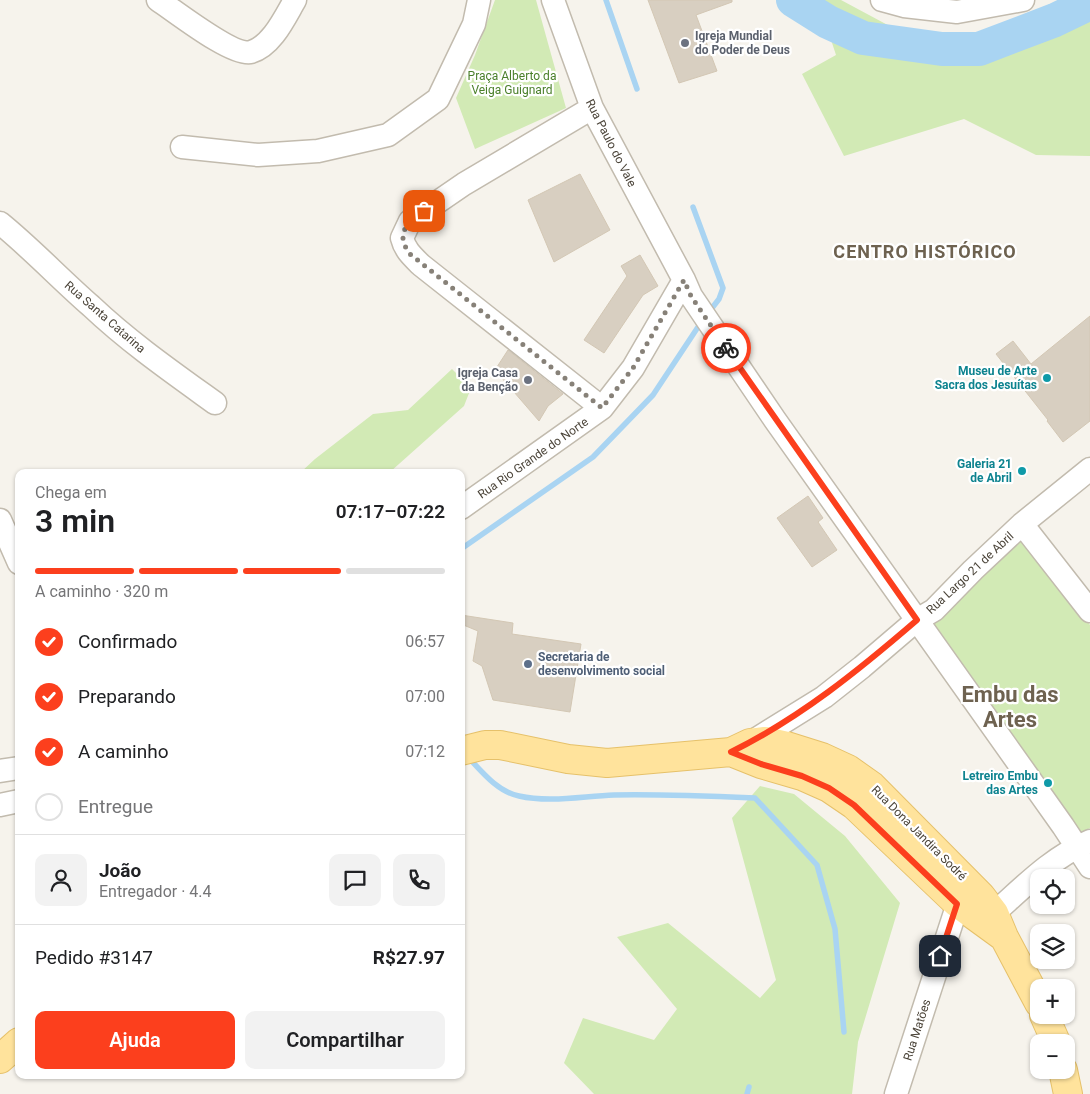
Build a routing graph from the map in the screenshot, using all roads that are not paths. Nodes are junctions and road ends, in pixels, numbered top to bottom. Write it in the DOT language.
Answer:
graph roads {
  1 [pos="158,0"];
  2 [pos="295,0"];
  3 [pos="479,0"];
  4 [pos="553,0"];
  5 [pos="882,0"];
  6 [pos="1023,0"];
  7 [pos="592,108"];
  8 [pos="182,147"];
  9 [pos="0,224"];
  10 [pos="687,288"];
  11 [pos="215,403"];
  12 [pos="602,408"];
  13 [pos="1090,469"];
  14 [pos="465,505"];
  15 [pos="0,520"];
  16 [pos="1022,524"];
  17 [pos="15,554"];
  18 [pos="1090,611"];
  19 [pos="917,620"];
  20 [pos="740,748"];
  21 [pos="467,749"];
  22 [pos="15,769"];
  23 [pos="0,771"];
  24 [pos="15,803"];
  25 [pos="0,805"];
  26 [pos="1084,844"];
  27 [pos="1090,867"];
  28 [pos="987,911"];
  29 [pos="1030,987"];
  30 [pos="15,1046"];
  31 [pos="0,1059"];
  32 [pos="1064,1079"];
  33 [pos="896,1094"];
  34 [pos="1068,1094"];
  1 -- 2 [label="street"];
  3 -- 8 [label="street"];
  4 -- 7 [label="street, Rua Paulo do Vale"];
  5 -- 6 [label="street"];
  7 -- 10 [label="street, Rua Paulo do Vale"];
  7 -- 12 [label="street"];
  9 -- 11 [label="street, Rua Santa Catarina"];
  10 -- 12 [label="street, Rua Rio Grande do Norte"];
  10 -- 19 [label="street, Rua Paulo do Vale"];
  12 -- 14 [label="street, Rua Rio Grande do Norte"];
  13 -- 16 [label="street, Rua Largo 21 de Abril"];
  15 -- 17 [label="street"];
  16 -- 18 [label="street"];
  16 -- 19 [label="street, Rua Largo 21 de Abril"];
  19 -- 20 [label="street, Rua Largo 21 de Abril"];
  19 -- 26 [label="street, Rua Paulo do Vale"];
  20 -- 21 [label="main road, Rua Dona Jandira Sodré"];
  20 -- 28 [label="main road, Rua Dona Jandira Sodré"];
  22 -- 23 [label="street"];
  24 -- 25 [label="street"];
  26 -- 27 [label="street, Rua Paulo do Vale"];
  26 -- 28 [label="street"];
  28 -- 29 [label="main road, Rua Dona Jandira Sodré"];
  28 -- 33 [label="street, Rua Matões"];
  30 -- 31 [label="main road"];
  32 -- 34 [label="main road"];
}
